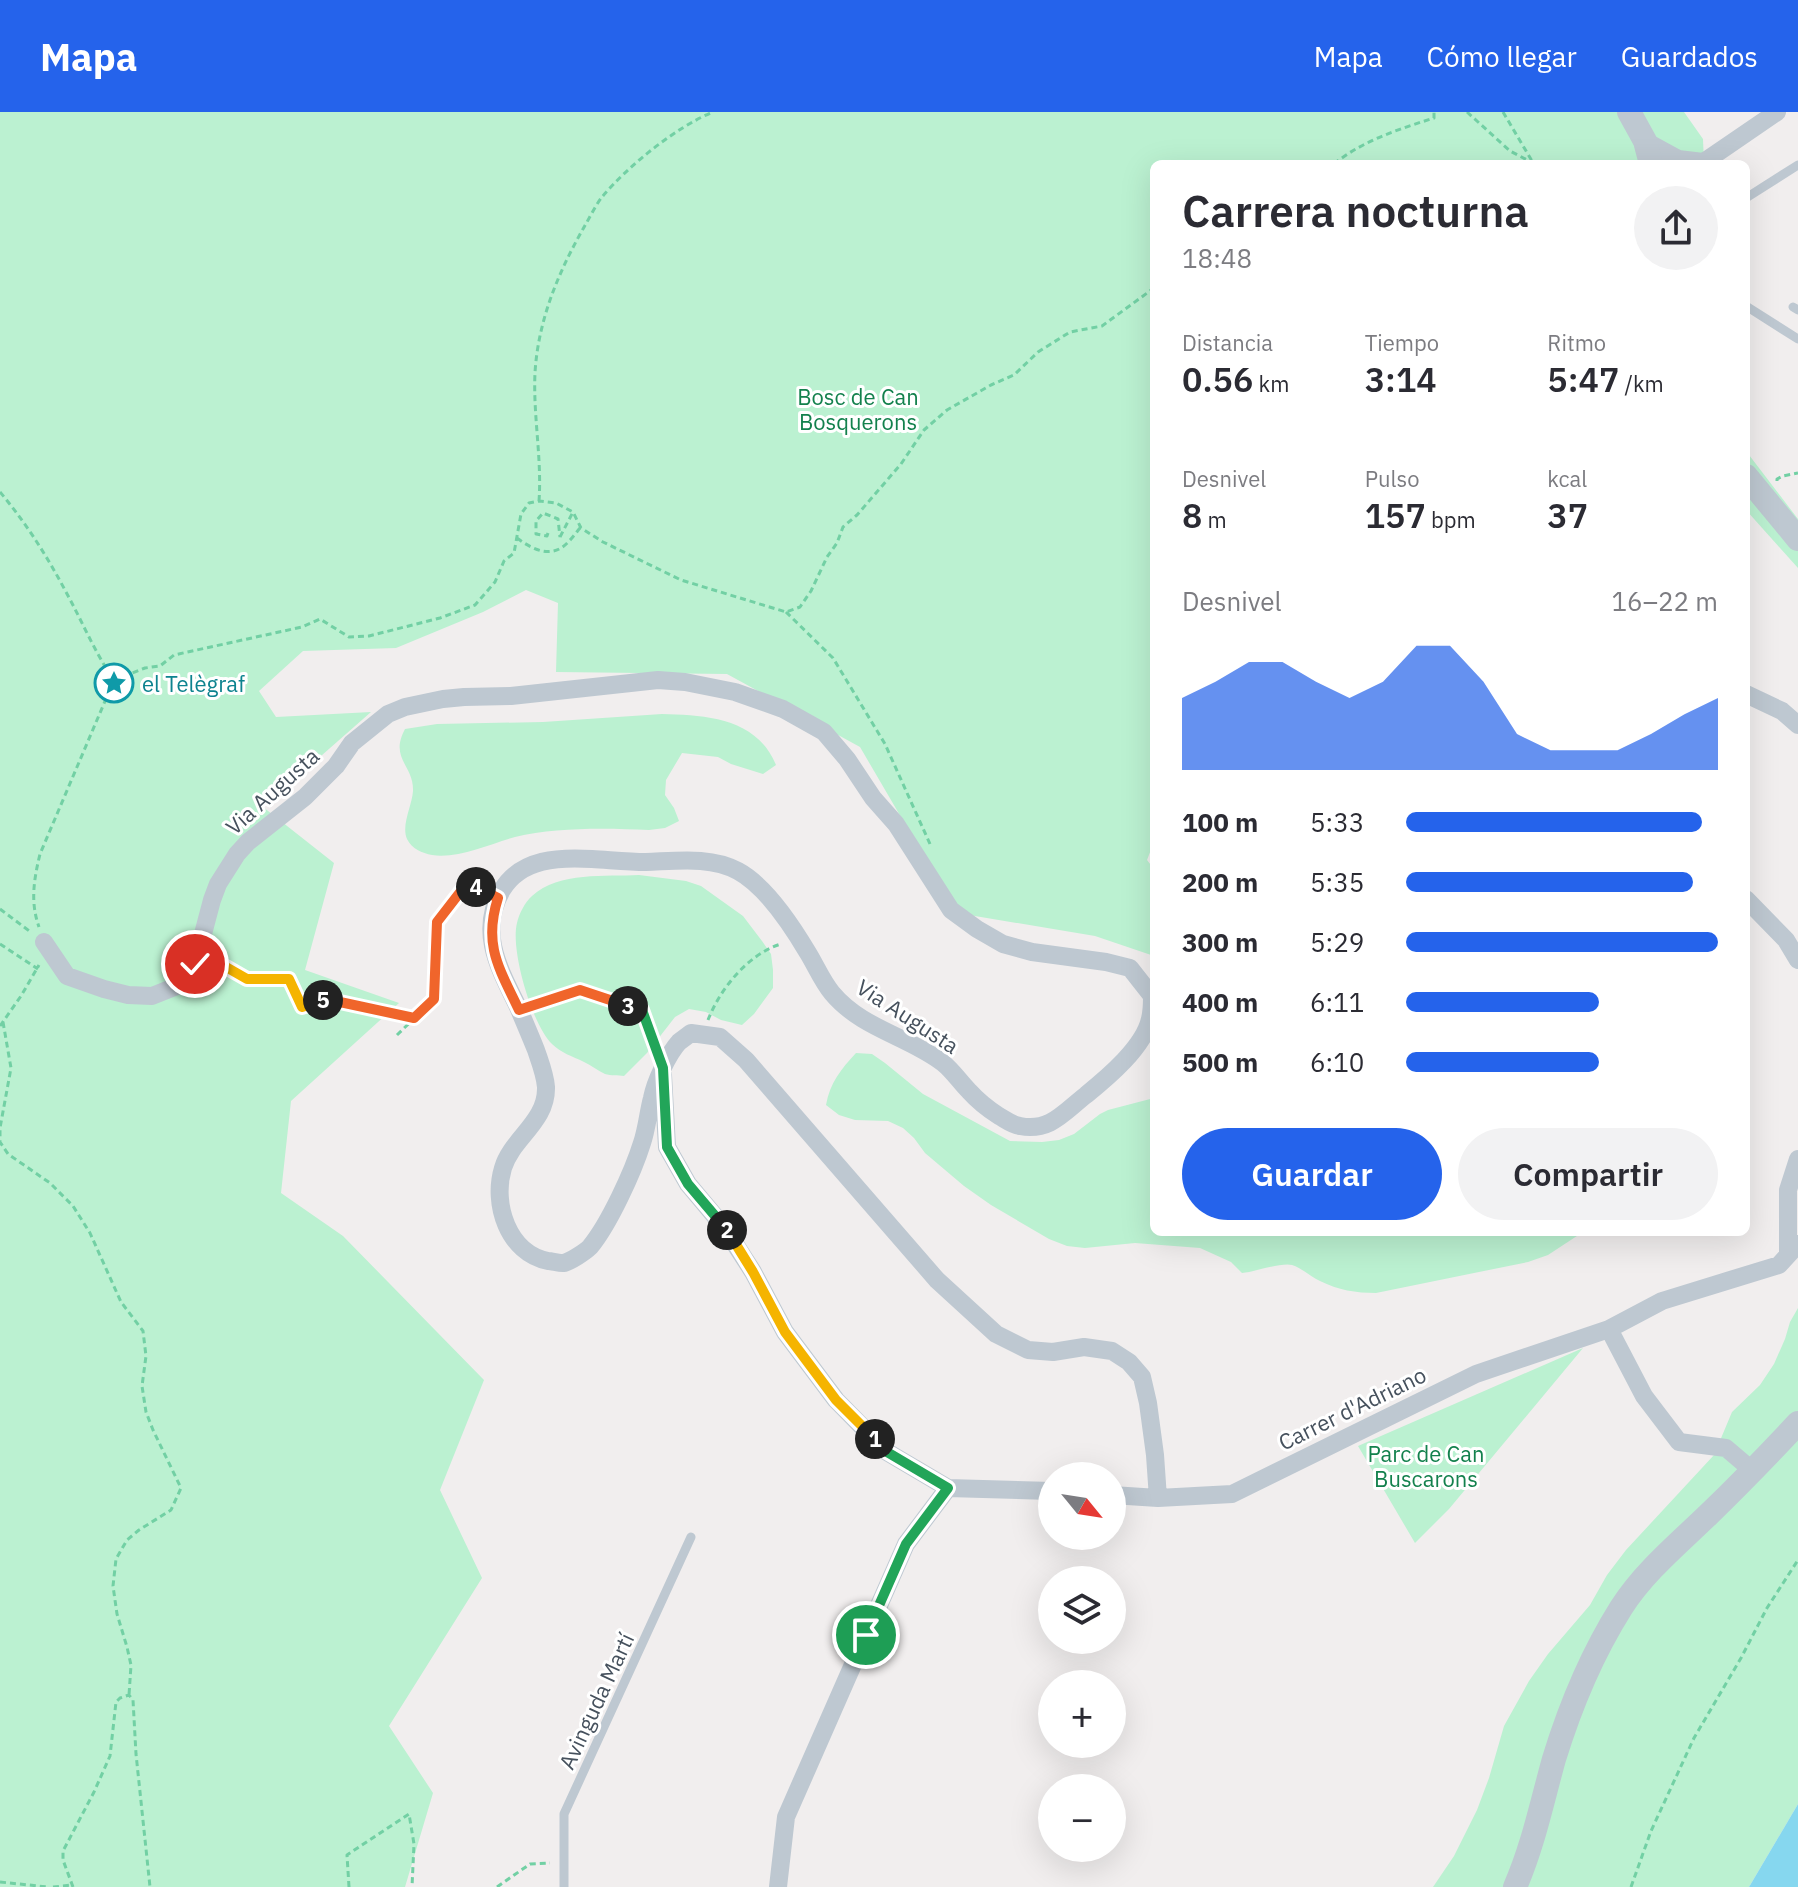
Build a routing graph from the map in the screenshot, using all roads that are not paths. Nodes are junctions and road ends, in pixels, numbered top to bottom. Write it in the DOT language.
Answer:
graph roads {
  1 [pos="1629,112"];
  2 [pos="1777,112"];
  3 [pos="1648,152"];
  4 [pos="1684,160"];
  5 [pos="1706,160"];
  6 [pos="1798,165"];
  7 [pos="1750,195"];
  8 [pos="1750,309"];
  9 [pos="1798,339"];
  10 [pos="1750,483"];
  11 [pos="1798,539"];
  12 [pos="1750,696"];
  13 [pos="1798,725"];
  14 [pos="1750,903"];
  15 [pos="44,942"];
  16 [pos="1798,960"];
  17 [pos="1150,993"];
  18 [pos="1150,1022"];
  19 [pos="663,1068"];
  20 [pos="1798,1159"];
  21 [pos="1793,1249"];
  22 [pos="1609,1329"];
  23 [pos="1798,1423"];
  24 [pos="1753,1471"];
  25 [pos="948,1488"];
  26 [pos="1038,1491"];
  27 [pos="1126,1496"];
  28 [pos="1158,1498"];
  29 [pos="691,1537"];
  30 [pos="564,1887"];
  31 [pos="778,1887"];
  32 [pos="1515,1887"];
  1 -- 3 [label="street"];
  2 -- 5 [label="street"];
  3 -- 4 [label="street"];
  6 -- 7 [label="lane"];
  8 -- 9 [label="lane"];
  10 -- 11 [label="street"];
  12 -- 13 [label="street"];
  14 -- 16 [label="street"];
  15 -- 17 [label="street, Via Augusta"];
  18 -- 19 [label="street, Via Augusta"];
  19 -- 25 [label="street"];
  19 -- 28 [label="street"];
  20 -- 21 [label="street"];
  21 -- 22 [label="street, Carrer d'Adriano"];
  22 -- 24 [label="street"];
  22 -- 28 [label="street, Carrer d'Adriano"];
  23 -- 24 [label="street"];
  24 -- 32 [label="street"];
  25 -- 26 [label="street"];
  25 -- 31 [label="street"];
  27 -- 28 [label="street, Carrer d'Adriano"];
  29 -- 30 [label="lane, Avinguda Martí"];
}
